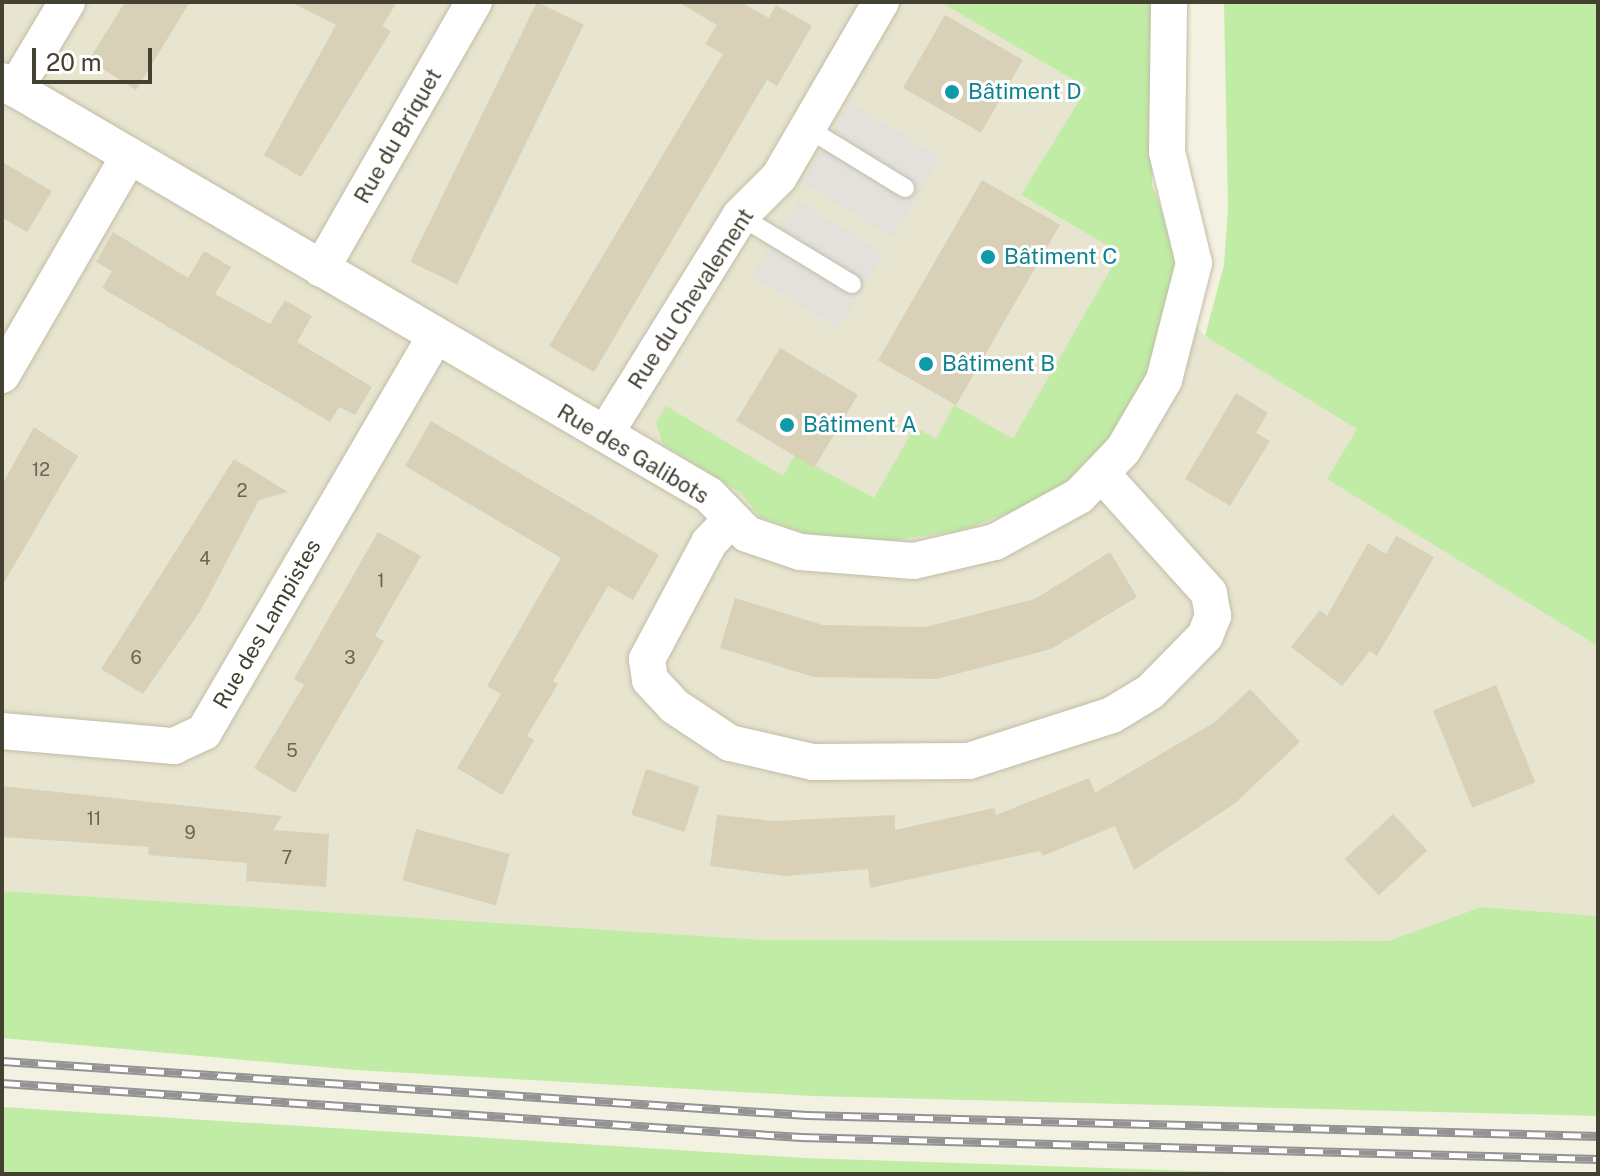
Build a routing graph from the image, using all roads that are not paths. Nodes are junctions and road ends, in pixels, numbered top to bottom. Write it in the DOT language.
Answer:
graph roads {
  1 [pos="67,2"];
  2 [pos="474,2"];
  3 [pos="880,2"];
  4 [pos="1169,2"];
  5 [pos="9,85"];
  6 [pos="807,128"];
  7 [pos="129,156"];
  8 [pos="905,188"];
  9 [pos="740,216"];
  10 [pos="321,269"];
  11 [pos="852,284"];
  12 [pos="434,338"];
  13 [pos="2,375"];
  14 [pos="605,434"];
  15 [pos="1101,473"];
  16 [pos="729,522"];
  17 [pos="2,731"];
  1 -- 5 [label="street"];
  2 -- 10 [label="street, Rue du Briquet"];
  3 -- 6 [label="street, Rue du Chevalement"];
  4 -- 15 [label="street, Rue des Galibots"];
  5 -- 7 [label="street, Rue des Galibots"];
  6 -- 8 [label="lane"];
  6 -- 9 [label="street, Rue du Chevalement"];
  7 -- 10 [label="street, Rue des Galibots"];
  7 -- 13 [label="street"];
  9 -- 11 [label="lane"];
  9 -- 14 [label="street, Rue du Chevalement"];
  10 -- 12 [label="street, Rue des Galibots"];
  12 -- 14 [label="street, Rue des Galibots"];
  12 -- 17 [label="street, Rue des Lampistes"];
  14 -- 16 [label="street, Rue des Galibots"];
  15 -- 16 [label="street, Rue des Galibots"];
  15 -- 16 [label="street"];
}
